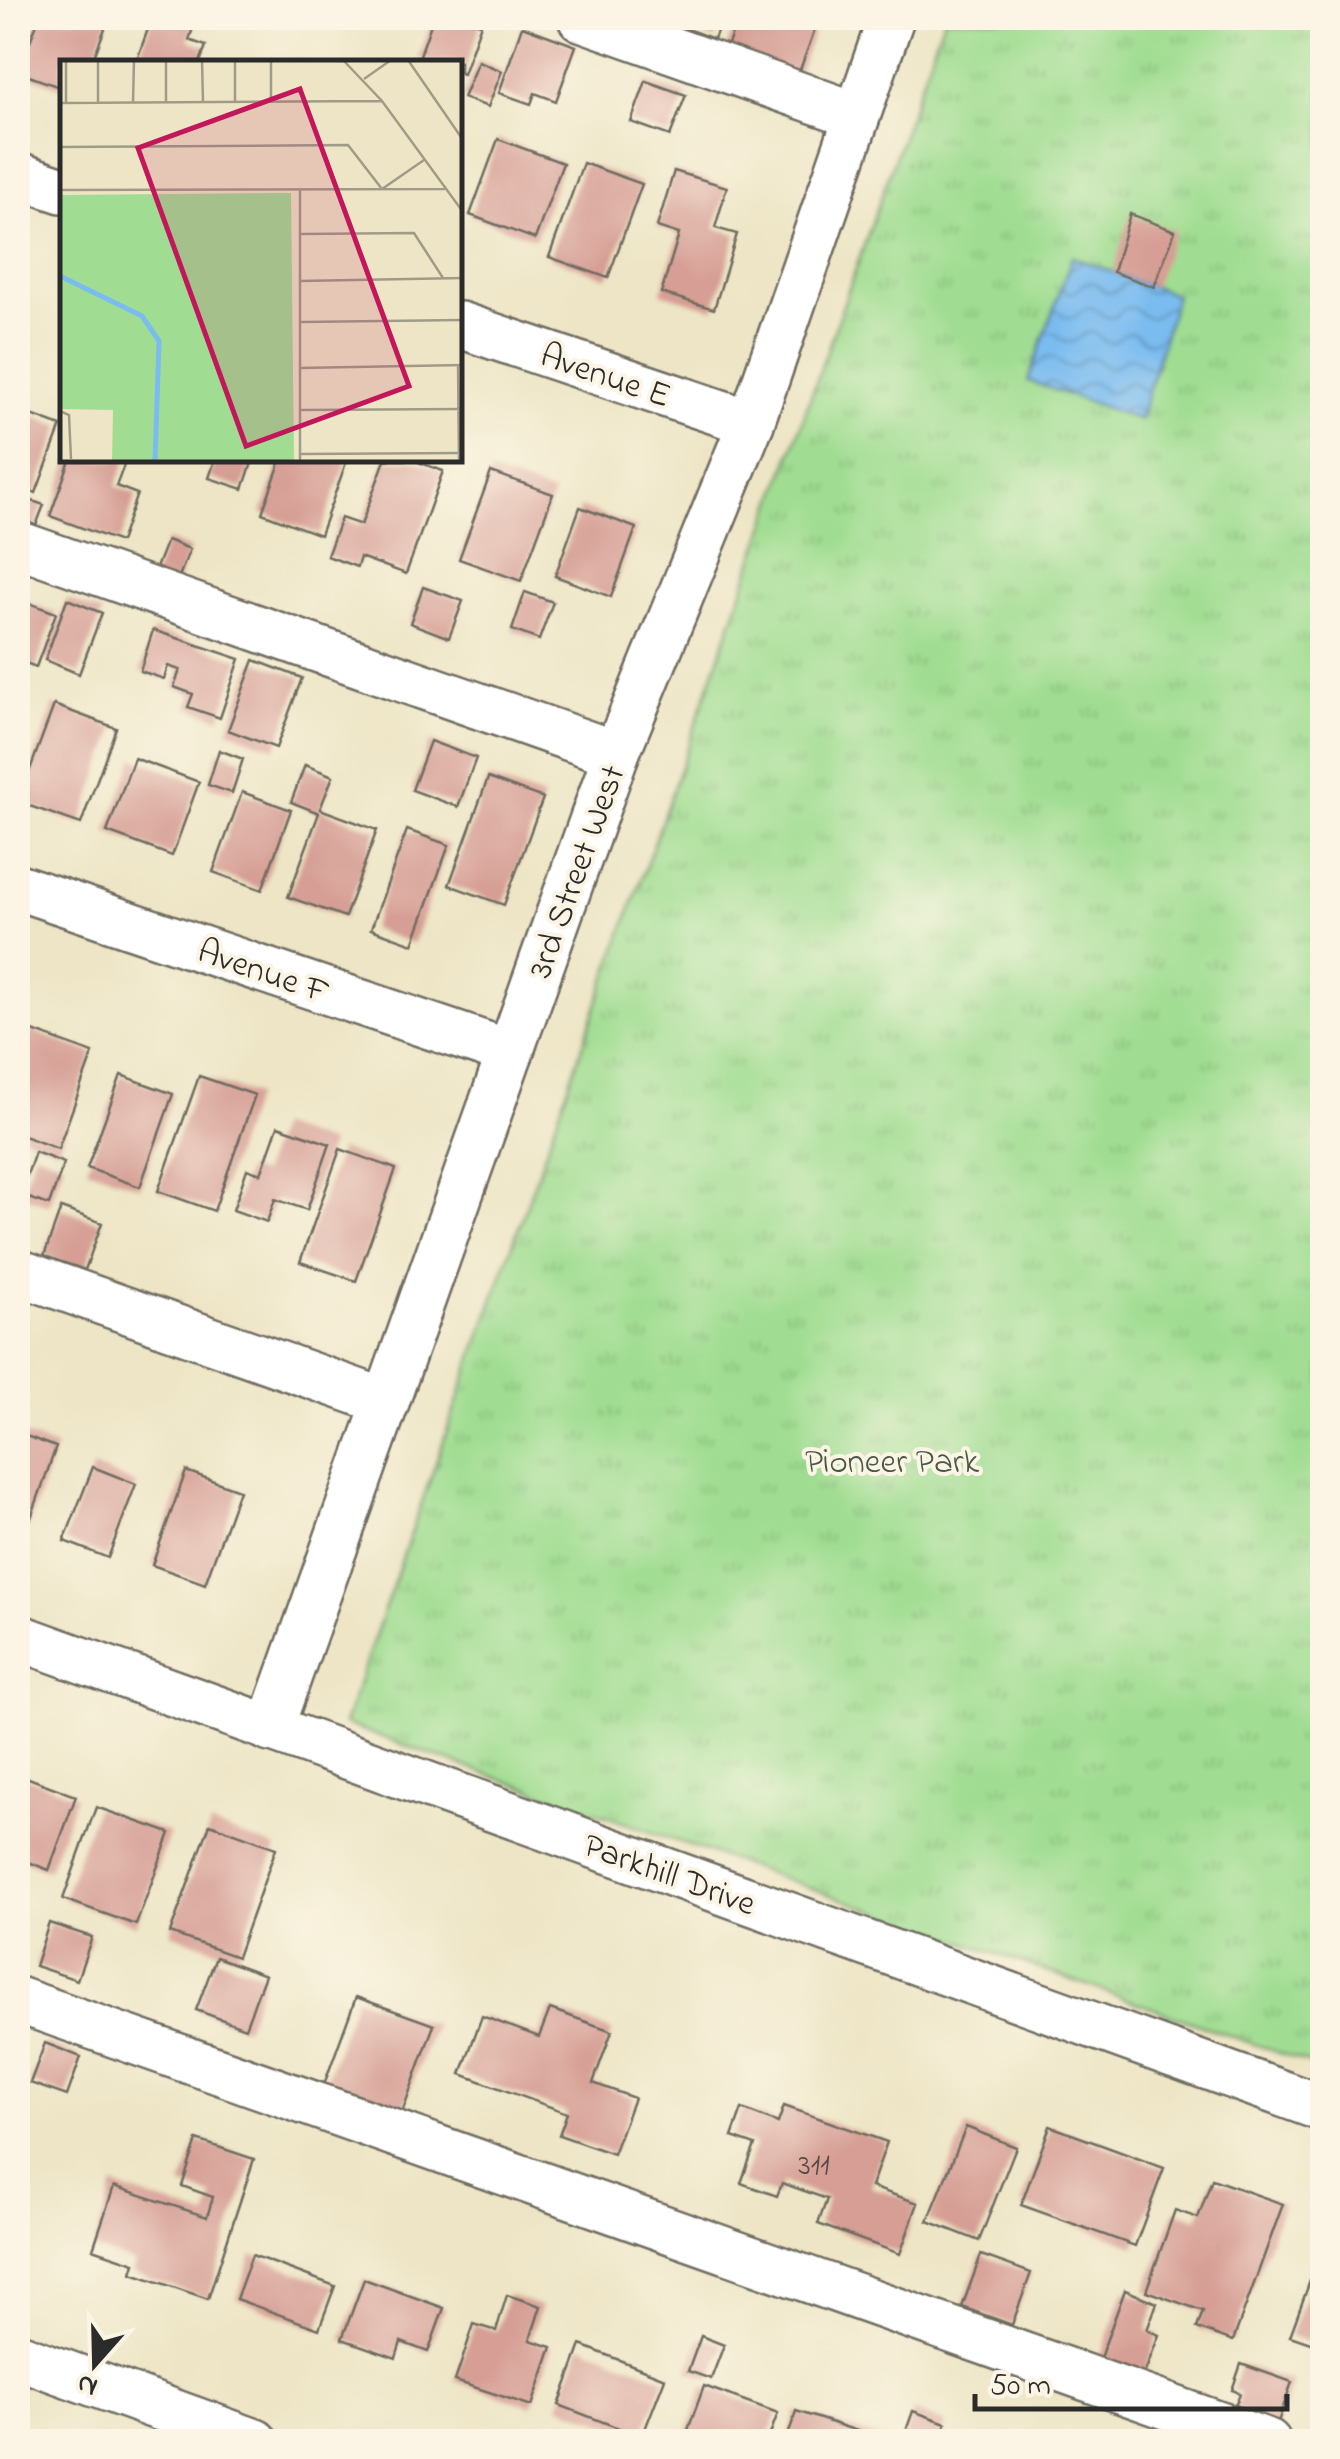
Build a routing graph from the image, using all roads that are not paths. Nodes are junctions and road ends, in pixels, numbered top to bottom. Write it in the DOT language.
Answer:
graph roads {
  1 [pos="581,18"];
  2 [pos="891,18"];
  3 [pos="856,115"];
  4 [pos="18,175"];
  5 [pos="60,189"];
  6 [pos="462,326"];
  7 [pos="751,423"];
  8 [pos="18,544"];
  9 [pos="616,754"];
  10 [pos="18,886"];
  11 [pos="510,1053"];
  12 [pos="18,1272"];
  13 [pos="386,1402"];
  14 [pos="18,1636"];
  15 [pos="270,1729"];
  16 [pos="18,2000"];
  17 [pos="1322,2108"];
  18 [pos="18,2356"];
  19 [pos="250,2441"];
  20 [pos="1268,2442"];
  1 -- 3 [label="street"];
  2 -- 3 [label="street, 3rd Street West"];
  3 -- 7 [label="street, 3rd Street West"];
  4 -- 5 [label="street"];
  6 -- 7 [label="street, Avenue E"];
  7 -- 9 [label="street, 3rd Street West"];
  8 -- 9 [label="street"];
  9 -- 11 [label="street, 3rd Street West"];
  10 -- 11 [label="street, Avenue F"];
  11 -- 13 [label="street, 3rd Street West"];
  12 -- 13 [label="street"];
  13 -- 15 [label="street, 3rd Street West"];
  14 -- 15 [label="street, Parkhill Drive"];
  15 -- 17 [label="street, Parkhill Drive"];
  16 -- 20 [label="street"];
  18 -- 19 [label="street"];
}
